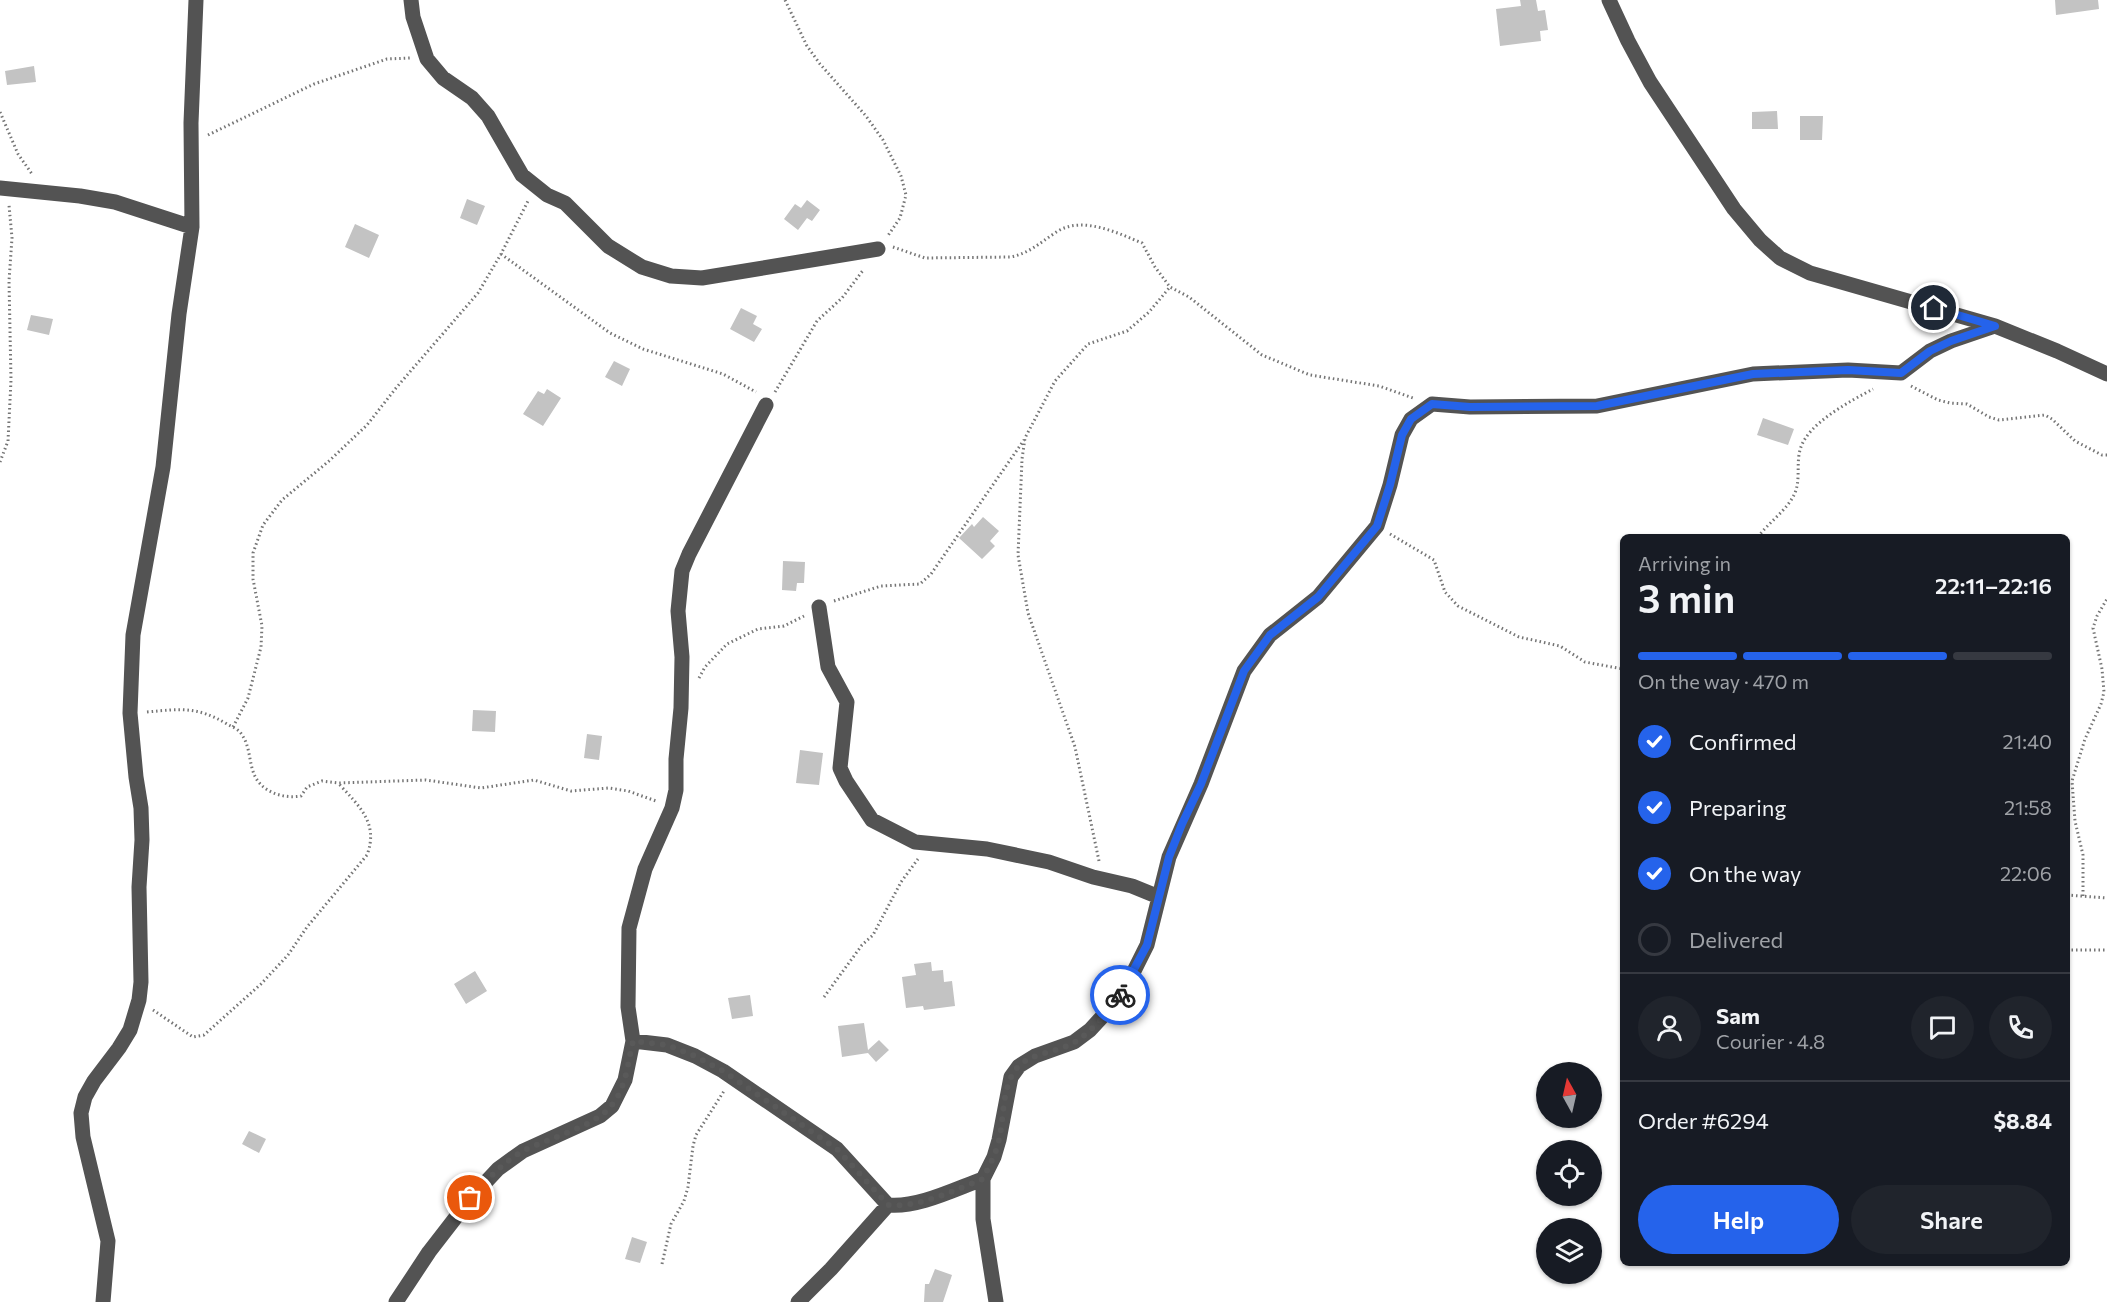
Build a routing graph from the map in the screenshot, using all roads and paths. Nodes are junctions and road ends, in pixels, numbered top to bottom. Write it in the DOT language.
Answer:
graph roads {
  1 [pos="196,0"];
  2 [pos="411,0"];
  3 [pos="785,0"];
  4 [pos="1610,0"];
  5 [pos="427,60"];
  6 [pos="0,112"];
  7 [pos="192,143"];
  8 [pos="535,187"];
  9 [pos="4,189"];
  10 [pos="45,193"];
  11 [pos="192,227"];
  12 [pos="881,246"];
  13 [pos="501,254"];
  14 [pos="1170,286"];
  15 [pos="1995,326"];
  16 [pos="1901,373"];
  17 [pos="2107,374"];
  18 [pos="1874,388"];
  19 [pos="1432,404"];
  20 [pos="766,405"];
  21 [pos="1025,438"];
  22 [pos="2107,455"];
  23 [pos="0,462"];
  24 [pos="1377,526"];
  25 [pos="1761,534"];
  26 [pos="2107,599"];
  27 [pos="819,608"];
  28 [pos="1620,668"];
  29 [pos="699,678"];
  30 [pos="130,713"];
  31 [pos="232,727"];
  32 [pos="338,783"];
  33 [pos="672,808"];
  34 [pos="931,843"];
  35 [pos="1103,879"];
  36 [pos="2070,895"];
  37 [pos="2083,896"];
  38 [pos="1159,897"];
  39 [pos="2107,898"];
  40 [pos="2070,950"];
  41 [pos="2107,950"];
  42 [pos="824,997"];
  43 [pos="139,1000"];
  44 [pos="633,1041"];
  45 [pos="731,1078"];
  46 [pos="983,1179"];
  47 [pos="888,1205"];
  48 [pos="662,1264"];
  49 [pos="103,1302"];
  50 [pos="396,1302"];
  51 [pos="798,1302"];
  52 [pos="996,1302"];
  1 -- 7 [label="street"];
  2 -- 5 [label="street"];
  3 -- 12 [label="path"];
  4 -- 15 [label="street"];
  5 -- 7 [label="path"];
  5 -- 8 [label="street"];
  6 -- 10 [label="path"];
  7 -- 11 [label="street"];
  8 -- 12 [label="street"];
  8 -- 13 [label="path"];
  9 -- 10 [label="street"];
  9 -- 23 [label="path"];
  10 -- 11 [label="street"];
  11 -- 30 [label="street"];
  12 -- 14 [label="path"];
  12 -- 20 [label="path"];
  13 -- 20 [label="path"];
  13 -- 31 [label="path"];
  14 -- 19 [label="path"];
  14 -- 21 [label="path"];
  15 -- 16 [label="street"];
  15 -- 17 [label="street"];
  16 -- 19 [label="street"];
  16 -- 22 [label="path"];
  18 -- 25 [label="path"];
  19 -- 24 [label="street"];
  20 -- 33 [label="street"];
  21 -- 27 [label="path"];
  21 -- 35 [label="path"];
  24 -- 28 [label="path"];
  24 -- 38 [label="street"];
  26 -- 37 [label="path"];
  27 -- 29 [label="path"];
  27 -- 34 [label="street"];
  30 -- 31 [label="path"];
  30 -- 43 [label="street"];
  31 -- 32 [label="path"];
  32 -- 33 [label="path"];
  32 -- 43 [label="path"];
  33 -- 44 [label="street"];
  34 -- 35 [label="street"];
  34 -- 42 [label="path"];
  35 -- 38 [label="street"];
  36 -- 37 [label="path"];
  37 -- 39 [label="path"];
  38 -- 46 [label="street"];
  40 -- 41 [label="path"];
  43 -- 49 [label="street"];
  44 -- 45 [label="street"];
  44 -- 50 [label="street"];
  45 -- 47 [label="street"];
  45 -- 48 [label="path"];
  46 -- 47 [label="street"];
  46 -- 52 [label="street"];
  47 -- 51 [label="street"];
}
